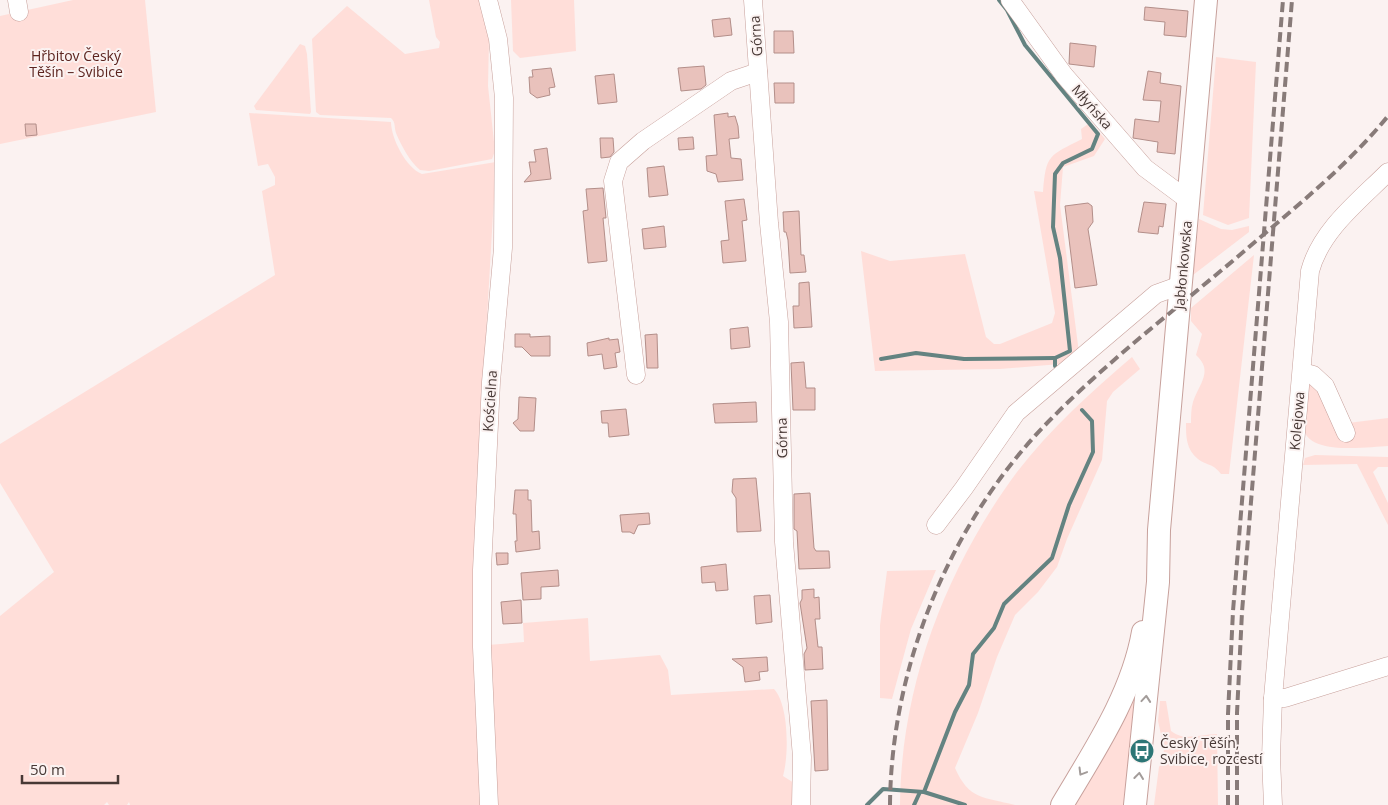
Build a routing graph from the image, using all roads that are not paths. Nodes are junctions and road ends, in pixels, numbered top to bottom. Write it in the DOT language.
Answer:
graph roads {
  1 [pos="488,0"];
  2 [pos="753,0"];
  3 [pos="1010,0"];
  4 [pos="1206,0"];
  5 [pos="758,72"];
  6 [pos="1388,172"];
  7 [pos="1188,200"];
  8 [pos="1182,285"];
  9 [pos="1302,372"];
  10 [pos="636,375"];
  11 [pos="1346,433"];
  12 [pos="936,525"];
  13 [pos="1159,530"];
  14 [pos="1388,666"];
  15 [pos="1273,698"];
  16 [pos="489,805"];
  17 [pos="800,805"];
  18 [pos="1062,805"];
  19 [pos="1135,805"];
  20 [pos="1272,805"];
  1 -- 16 [label="street, Kościelna"];
  2 -- 5 [label="street, Górna"];
  3 -- 7 [label="street, Młyńska"];
  4 -- 7 [label="main road, Jabłonkowska"];
  5 -- 10 [label="street, Górna"];
  5 -- 17 [label="street, Górna"];
  6 -- 9 [label="street, Kolejowa"];
  7 -- 8 [label="main road, Jabłonkowska"];
  8 -- 12 [label="street"];
  8 -- 13 [label="main road, Jabłonkowska"];
  9 -- 11 [label="street"];
  9 -- 15 [label="street, Kolejowa"];
  13 -- 18 [label="main road, one-way"];
  19 -- 13 [label="main road, one-way"];
  14 -- 15 [label="street"];
  15 -- 20 [label="street, Kolejowa"];
}
